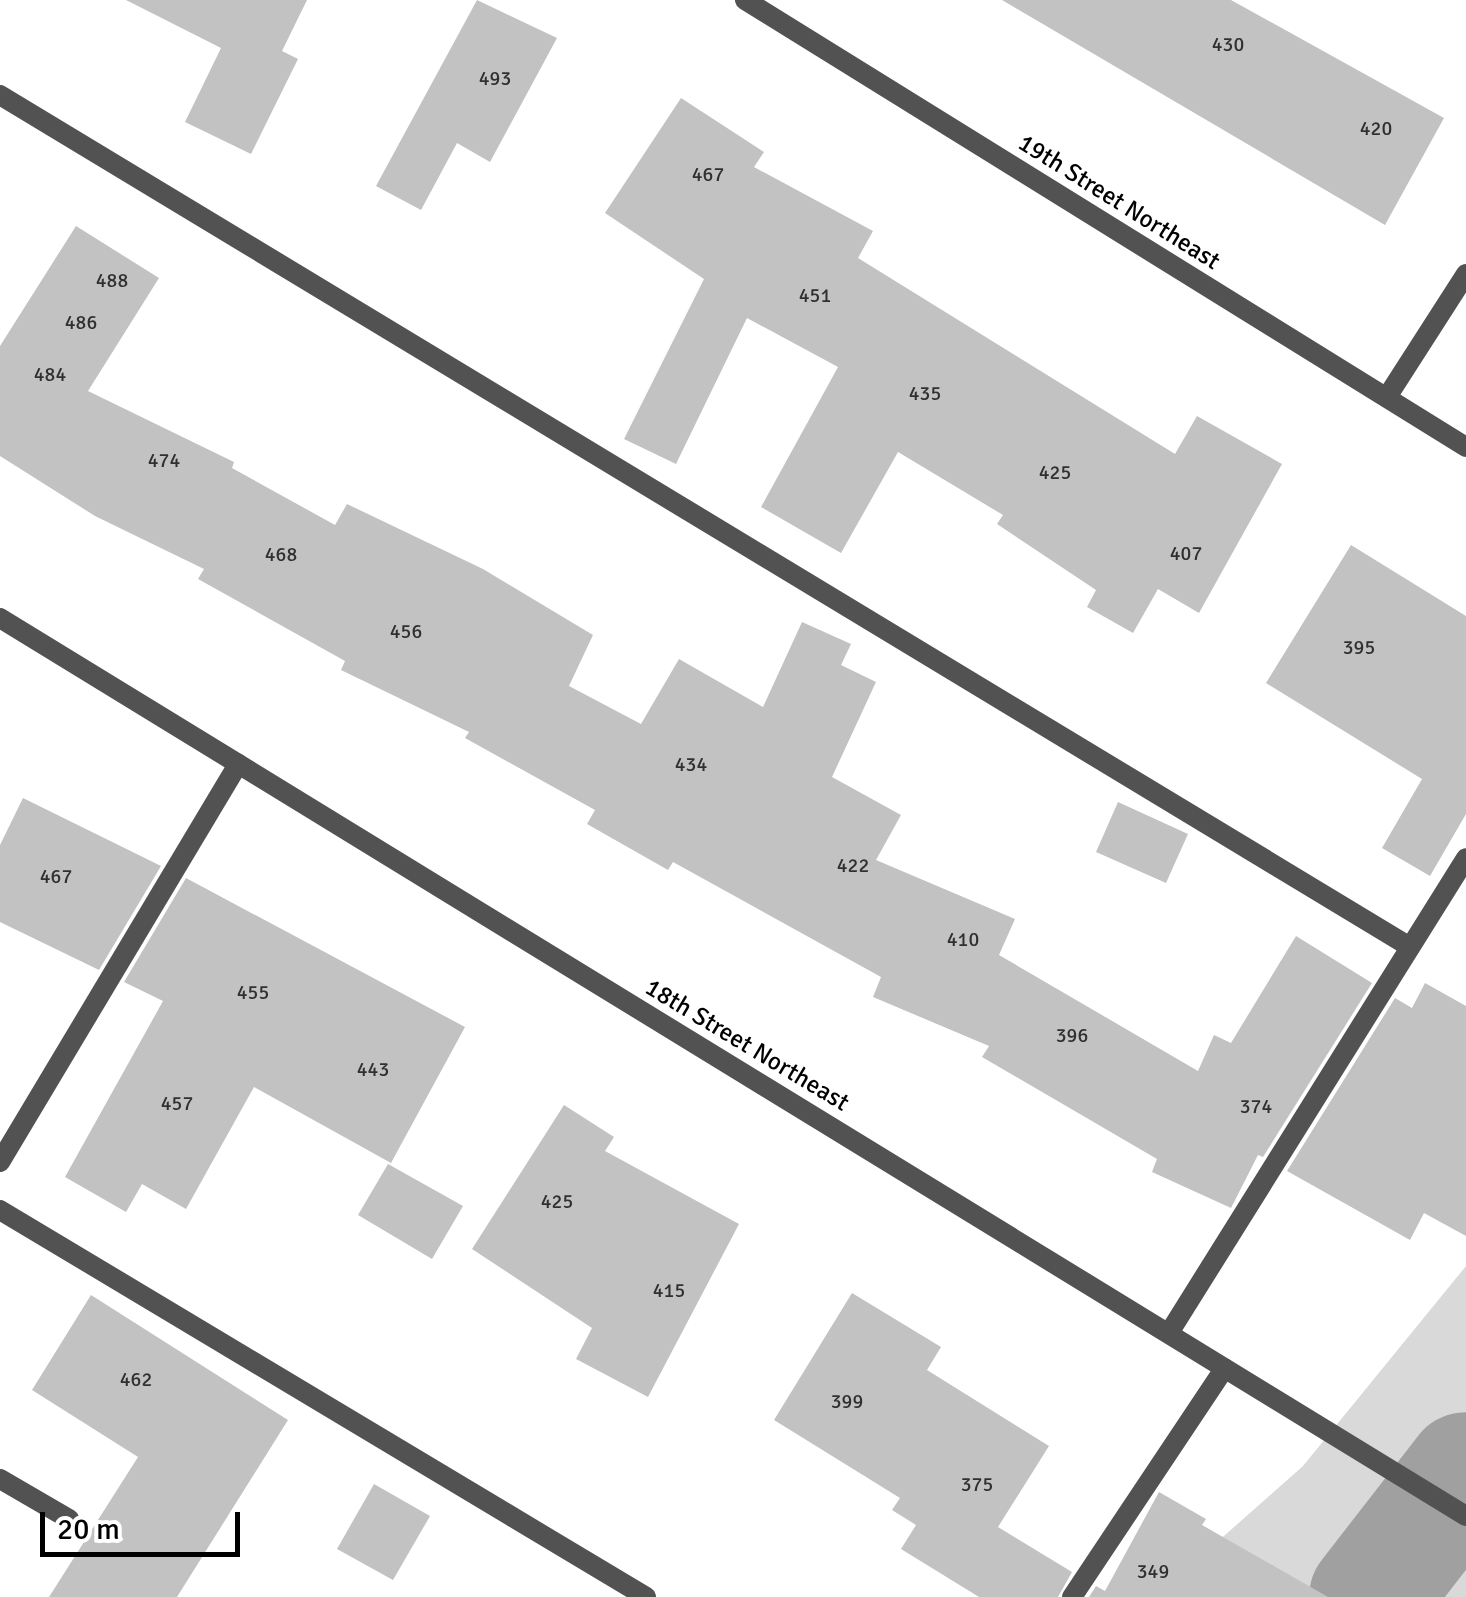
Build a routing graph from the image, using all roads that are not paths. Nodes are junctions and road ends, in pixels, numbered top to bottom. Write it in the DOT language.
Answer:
graph roads {
  1 [pos="745,0"];
  2 [pos="0,95"];
  3 [pos="1466,274"];
  4 [pos="1387,397"];
  5 [pos="1466,447"];
  6 [pos="0,618"];
  7 [pos="238,764"];
  8 [pos="1466,858"];
  9 [pos="1410,947"];
  10 [pos="0,1162"];
  11 [pos="0,1210"];
  12 [pos="1169,1332"];
  13 [pos="1225,1368"];
  14 [pos="0,1479"];
  15 [pos="1466,1516"];
  16 [pos="69,1519"];
  17 [pos="646,1597"];
  18 [pos="1072,1597"];
  1 -- 4 [label="street, 19th Street Northeast"];
  2 -- 9 [label="street"];
  3 -- 4 [label="street"];
  4 -- 5 [label="street, 19th Street Northeast"];
  6 -- 7 [label="street, 18th Street Northeast"];
  7 -- 10 [label="street"];
  7 -- 12 [label="street, 18th Street Northeast"];
  8 -- 9 [label="street"];
  9 -- 12 [label="street"];
  11 -- 17 [label="street"];
  12 -- 13 [label="street, 18th Street Northeast"];
  13 -- 15 [label="street, 18th Street Northeast"];
  13 -- 18 [label="street"];
  14 -- 16 [label="street"];
}
